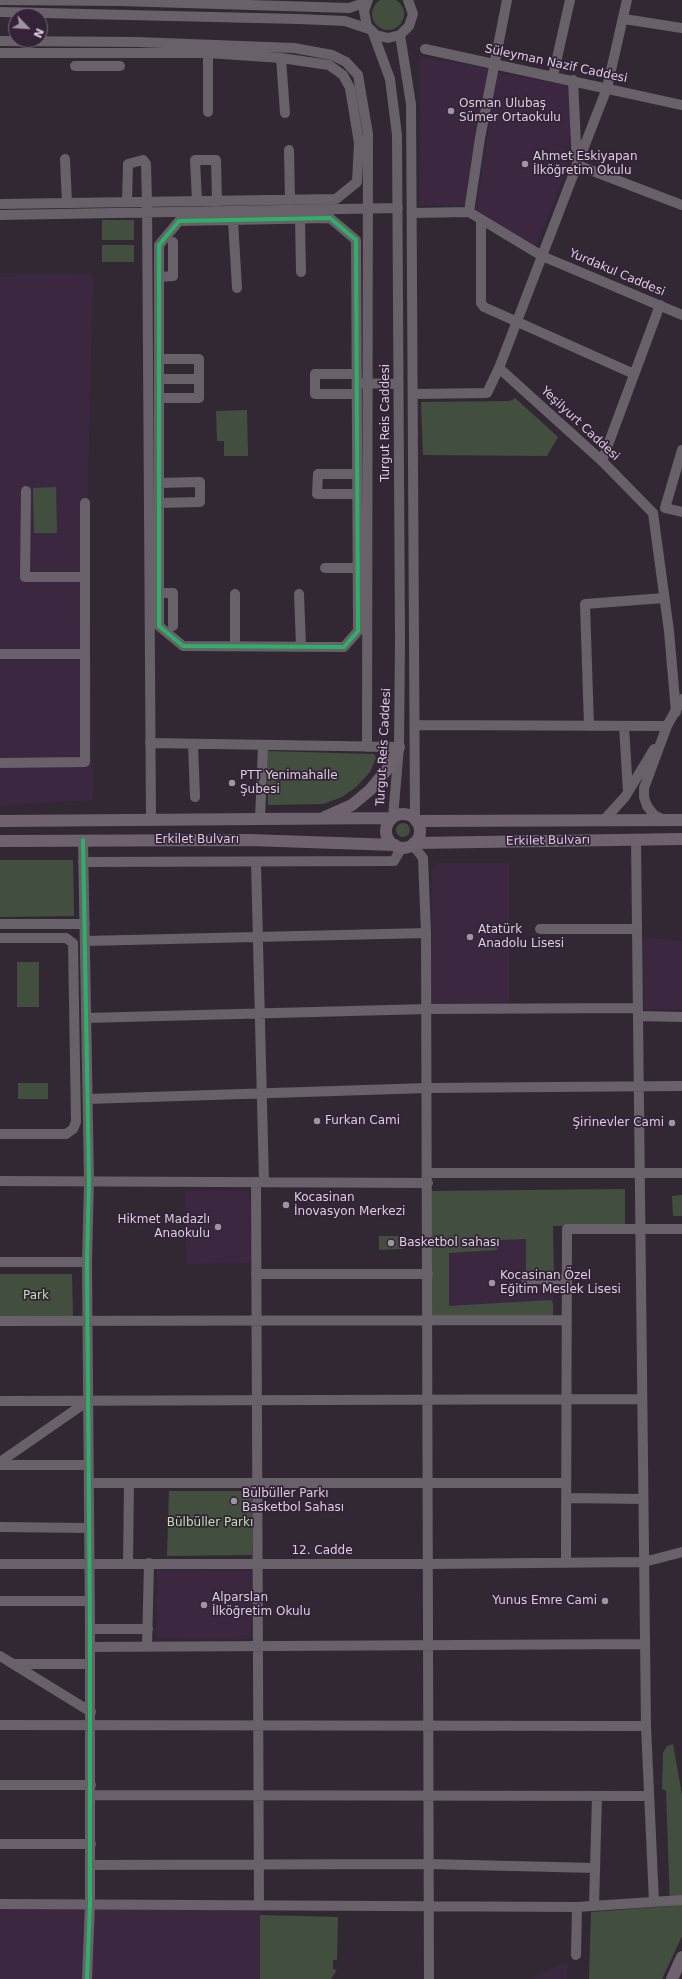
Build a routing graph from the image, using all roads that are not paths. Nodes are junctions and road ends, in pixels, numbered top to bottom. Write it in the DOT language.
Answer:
graph roads {
  1 [pos="0,0"];
  2 [pos="94,0"];
  3 [pos="409,0"];
  4 [pos="507,0"];
  5 [pos="570,0"];
  6 [pos="627,0"];
  7 [pos="166,1"];
  8 [pos="368,1"];
  9 [pos="0,12"];
  10 [pos="624,19"];
  11 [pos="682,28"];
  12 [pos="371,31"];
  13 [pos="400,35"];
  14 [pos="0,41"];
  15 [pos="425,49"];
  16 [pos="0,53"];
  17 [pos="97,53"];
  18 [pos="208,53"];
  19 [pos="281,58"];
  20 [pos="496,64"];
  21 [pos="75,66"];
  22 [pos="97,66"];
  23 [pos="120,66"];
  24 [pos="552,76"];
  25 [pos="573,80"];
  26 [pos="607,88"];
  27 [pos="682,105"];
  28 [pos="208,112"];
  29 [pos="285,113"];
  30 [pos="289,150"];
  31 [pos="65,160"];
  32 [pos="577,165"];
  33 [pos="290,200"];
  34 [pos="147,201"];
  35 [pos="197,201"];
  36 [pos="217,201"];
  37 [pos="127,202"];
  38 [pos="67,203"];
  39 [pos="0,204"];
  40 [pos="682,205"];
  41 [pos="367,208"];
  42 [pos="398,208"];
  43 [pos="146,212"];
  44 [pos="469,212"];
  45 [pos="412,213"];
  46 [pos="0,215"];
  47 [pos="300,218"];
  48 [pos="233,220"];
  49 [pos="481,220"];
  50 [pos="173,242"];
  51 [pos="542,256"];
  52 [pos="301,272"];
  53 [pos="159,277"];
  54 [pos="237,288"];
  55 [pos="660,305"];
  56 [pos="682,315"];
  57 [pos="516,323"];
  58 [pos="159,359"];
  59 [pos="499,368"];
  60 [pos="634,374"];
  61 [pos="159,379"];
  62 [pos="199,379"];
  63 [pos="360,380"];
  64 [pos="398,384"];
  65 [pos="357,394"];
  66 [pos="413,394"];
  67 [pos="159,398"];
  68 [pos="682,450"];
  69 [pos="602,461"];
  70 [pos="357,474"];
  71 [pos="159,483"];
  72 [pos="26,491"];
  73 [pos="357,494"];
  74 [pos="85,503"];
  75 [pos="159,503"];
  76 [pos="665,508"];
  77 [pos="682,512"];
  78 [pos="653,513"];
  79 [pos="324,568"];
  80 [pos="358,568"];
  81 [pos="85,577"];
  82 [pos="159,594"];
  83 [pos="235,594"];
  84 [pos="299,594"];
  85 [pos="664,598"];
  86 [pos="173,626"];
  87 [pos="235,646"];
  88 [pos="300,646"];
  89 [pos="0,654"];
  90 [pos="85,654"];
  91 [pos="682,699"];
  92 [pos="676,712"];
  93 [pos="415,725"];
  94 [pos="590,726"];
  95 [pos="624,726"];
  96 [pos="667,726"];
  97 [pos="150,743"];
  98 [pos="193,744"];
  99 [pos="263,745"];
  100 [pos="368,747"];
  101 [pos="399,747"];
  102 [pos="0,763"];
  103 [pos="628,792"];
  104 [pos="195,797"];
  105 [pos="392,818"];
  106 [pos="319,819"];
  107 [pos="150,820"];
  108 [pos="260,820"];
  109 [pos="416,820"];
  110 [pos="664,820"];
  111 [pos="682,820"];
  112 [pos="0,821"];
  113 [pos="604,821"];
  114 [pos="636,839"];
  115 [pos="682,839"];
  116 [pos="83,840"];
  117 [pos="0,841"];
  118 [pos="406,845"];
  119 [pos="83,862"];
  120 [pos="256,862"];
  121 [pos="0,924"];
  122 [pos="85,924"];
  123 [pos="540,929"];
  124 [pos="637,929"];
  125 [pos="426,933"];
  126 [pos="258,937"];
  127 [pos="0,938"];
  128 [pos="85,941"];
  129 [pos="427,1009"];
  130 [pos="638,1012"];
  131 [pos="259,1014"];
  132 [pos="682,1017"];
  133 [pos="86,1018"];
  134 [pos="639,1086"];
  135 [pos="682,1086"];
  136 [pos="427,1088"];
  137 [pos="261,1094"];
  138 [pos="88,1099"];
  139 [pos="0,1134"];
  140 [pos="640,1172"];
  141 [pos="682,1173"];
  142 [pos="428,1178"];
  143 [pos="0,1181"];
  144 [pos="89,1182"];
  145 [pos="260,1182"];
  146 [pos="640,1229"];
  147 [pos="682,1229"];
  148 [pos="0,1262"];
  149 [pos="87,1262"];
  150 [pos="256,1274"];
  151 [pos="428,1274"];
  152 [pos="526,1279"];
  153 [pos="566,1279"];
  154 [pos="429,1320"];
  155 [pos="566,1320"];
  156 [pos="87,1321"];
  157 [pos="256,1321"];
  158 [pos="0,1322"];
  159 [pos="642,1399"];
  160 [pos="566,1400"];
  161 [pos="0,1401"];
  162 [pos="88,1401"];
  163 [pos="256,1401"];
  164 [pos="429,1401"];
  165 [pos="0,1463"];
  166 [pos="88,1465"];
  167 [pos="89,1483"];
  168 [pos="129,1483"];
  169 [pos="257,1483"];
  170 [pos="429,1483"];
  171 [pos="566,1483"];
  172 [pos="566,1498"];
  173 [pos="643,1498"];
  174 [pos="0,1527"];
  175 [pos="89,1528"];
  176 [pos="682,1552"];
  177 [pos="644,1562"];
  178 [pos="90,1563"];
  179 [pos="128,1563"];
  180 [pos="566,1563"];
  181 [pos="0,1564"];
  182 [pos="149,1564"];
  183 [pos="257,1564"];
  184 [pos="429,1564"];
  185 [pos="0,1601"];
  186 [pos="90,1601"];
  187 [pos="148,1628"];
  188 [pos="90,1629"];
  189 [pos="645,1644"];
  190 [pos="429,1645"];
  191 [pos="147,1646"];
  192 [pos="258,1646"];
  193 [pos="90,1647"];
  194 [pos="0,1656"];
  195 [pos="0,1664"];
  196 [pos="13,1664"];
  197 [pos="90,1664"];
  198 [pos="91,1712"];
  199 [pos="0,1726"];
  200 [pos="91,1726"];
  201 [pos="258,1726"];
  202 [pos="429,1726"];
  203 [pos="646,1726"];
  204 [pos="0,1785"];
  205 [pos="90,1790"];
  206 [pos="258,1795"];
  207 [pos="429,1796"];
  208 [pos="597,1796"];
  209 [pos="649,1796"];
  210 [pos="0,1844"];
  211 [pos="90,1844"];
  212 [pos="429,1864"];
  213 [pos="90,1865"];
  214 [pos="258,1865"];
  215 [pos="595,1868"];
  216 [pos="682,1900"];
  217 [pos="654,1902"];
  218 [pos="0,1904"];
  219 [pos="90,1904"];
  220 [pos="259,1905"];
  221 [pos="594,1906"];
  222 [pos="429,1907"];
  223 [pos="577,1907"];
  224 [pos="576,1955"];
  225 [pos="682,1957"];
  226 [pos="87,1979"];
  227 [pos="430,1979"];
  228 [pos="672,1979"];
  1 -- 2 [label="street"];
  2 -- 7 [label="street"];
  3 -- 13 [label="street"];
  4 -- 20 [label="street"];
  5 -- 24 [label="street"];
  6 -- 10 [label="street"];
  7 -- 8 [label="street"];
  8 -- 12 [label="street, Turgut Reis Caddesi"];
  9 -- 12 [label="street"];
  10 -- 11 [label="street"];
  10 -- 26 [label="street"];
  12 -- 13 [label="street"];
  12 -- 42 [label="street, Turgut Reis Caddesi"];
  13 -- 45 [label="street"];
  14 -- 41 [label="street"];
  15 -- 20 [label="street, Süleyman Nazif Caddesi"];
  16 -- 17 [label="street"];
  17 -- 18 [label="street"];
  17 -- 22 [label="street"];
  18 -- 19 [label="street"];
  18 -- 28 [label="street"];
  19 -- 29 [label="street"];
  19 -- 33 [label="street"];
  20 -- 24 [label="street, Süleyman Nazif Caddesi"];
  20 -- 44 [label="street"];
  21 -- 22 [label="street"];
  22 -- 23 [label="street"];
  24 -- 25 [label="street, Süleyman Nazif Caddesi"];
  25 -- 26 [label="street, Süleyman Nazif Caddesi"];
  25 -- 32 [label="street"];
  26 -- 27 [label="street, Süleyman Nazif Caddesi"];
  26 -- 32 [label="street"];
  30 -- 33 [label="street"];
  31 -- 38 [label="street"];
  32 -- 40 [label="street"];
  32 -- 51 [label="street"];
  33 -- 36 [label="street"];
  34 -- 35 [label="street"];
  34 -- 37 [label="street"];
  34 -- 37 [label="street"];
  34 -- 43 [label="street"];
  35 -- 36 [label="street"];
  35 -- 36 [label="street"];
  37 -- 38 [label="street"];
  38 -- 39 [label="street"];
  41 -- 42 [label="street"];
  41 -- 43 [label="street"];
  41 -- 63 [label="street"];
  42 -- 64 [label="street, Turgut Reis Caddesi"];
  43 -- 46 [label="street"];
  43 -- 97 [label="street"];
  44 -- 45 [label="street"];
  44 -- 49 [label="street, Yurdakul Caddesi"];
  45 -- 66 [label="street"];
  47 -- 48 [label="street"];
  47 -- 52 [label="street"];
  47 -- 63 [label="street"];
  48 -- 53 [label="street"];
  48 -- 54 [label="street"];
  49 -- 51 [label="street, Yurdakul Caddesi"];
  49 -- 57 [label="street"];
  50 -- 53 [label="street"];
  51 -- 55 [label="street, Yurdakul Caddesi"];
  51 -- 57 [label="street"];
  53 -- 58 [label="street"];
  55 -- 56 [label="street, Yurdakul Caddesi"];
  55 -- 60 [label="street"];
  57 -- 59 [label="street"];
  57 -- 60 [label="street"];
  58 -- 61 [label="street"];
  58 -- 62 [label="street"];
  59 -- 66 [label="street"];
  59 -- 69 [label="street, Yeşilyurt Caddesi"];
  60 -- 69 [label="street"];
  61 -- 62 [label="street"];
  61 -- 67 [label="street"];
  62 -- 67 [label="street"];
  63 -- 64 [label="street"];
  63 -- 65 [label="street"];
  63 -- 65 [label="street"];
  63 -- 100 [label="street"];
  64 -- 101 [label="street, Turgut Reis Caddesi"];
  65 -- 70 [label="street"];
  66 -- 93 [label="street"];
  67 -- 71 [label="street"];
  68 -- 76 [label="street"];
  69 -- 78 [label="street, Yeşilyurt Caddesi"];
  70 -- 73 [label="street"];
  70 -- 73 [label="street"];
  71 -- 75 [label="street"];
  71 -- 75 [label="street"];
  72 -- 81 [label="street"];
  73 -- 80 [label="street"];
  74 -- 81 [label="street"];
  75 -- 82 [label="street"];
  76 -- 77 [label="street"];
  76 -- 78 [label="street"];
  78 -- 85 [label="street"];
  79 -- 80 [label="street"];
  80 -- 88 [label="street"];
  81 -- 90 [label="street"];
  82 -- 86 [label="street"];
  82 -- 87 [label="street"];
  83 -- 87 [label="street"];
  84 -- 88 [label="street"];
  85 -- 92 [label="street"];
  85 -- 94 [label="street"];
  87 -- 88 [label="street"];
  89 -- 90 [label="street"];
  90 -- 102 [label="street"];
  91 -- 92 [label="street"];
  92 -- 96 [label="street"];
  93 -- 94 [label="street"];
  93 -- 109 [label="street"];
  94 -- 95 [label="street"];
  95 -- 96 [label="street"];
  95 -- 103 [label="street"];
  96 -- 103 [label="street"];
  96 -- 110 [label="street"];
  97 -- 98 [label="street"];
  97 -- 107 [label="street"];
  98 -- 99 [label="street"];
  98 -- 104 [label="street"];
  99 -- 100 [label="street"];
  99 -- 108 [label="street"];
  100 -- 101 [label="street"];
  101 -- 105 [label="street, Turgut Reis Caddesi"];
  101 -- 106 [label="main road"];
  103 -- 113 [label="street"];
  105 -- 106 [label="main road, Erkilet Bulvarı"];
  105 -- 109 [label="main road"];
  105 -- 118 [label="main road"];
  106 -- 108 [label="main road, Erkilet Bulvarı"];
  107 -- 108 [label="main road, Erkilet Bulvarı"];
  107 -- 112 [label="main road, Erkilet Bulvarı"];
  109 -- 113 [label="main road, Erkilet Bulvarı"];
  109 -- 118 [label="main road"];
  110 -- 111 [label="main road, Erkilet Bulvarı"];
  110 -- 113 [label="main road, Erkilet Bulvarı"];
  114 -- 115 [label="main road, Erkilet Bulvarı"];
  114 -- 118 [label="main road, Erkilet Bulvarı"];
  114 -- 124 [label="street"];
  116 -- 117 [label="main road, Erkilet Bulvarı"];
  116 -- 118 [label="main road, Erkilet Bulvarı"];
  116 -- 119 [label="street"];
  118 -- 120 [label="street"];
  118 -- 125 [label="street"];
  119 -- 120 [label="street"];
  119 -- 122 [label="street"];
  120 -- 126 [label="street"];
  121 -- 122 [label="street"];
  122 -- 128 [label="street"];
  123 -- 124 [label="street"];
  124 -- 130 [label="street"];
  125 -- 126 [label="street"];
  125 -- 129 [label="street"];
  126 -- 128 [label="street"];
  126 -- 131 [label="street"];
  127 -- 139 [label="street"];
  128 -- 133 [label="street"];
  129 -- 130 [label="street"];
  129 -- 131 [label="street"];
  129 -- 136 [label="street"];
  130 -- 132 [label="street"];
  130 -- 134 [label="street"];
  131 -- 133 [label="street"];
  131 -- 137 [label="street"];
  133 -- 138 [label="street"];
  134 -- 135 [label="street"];
  134 -- 136 [label="street"];
  134 -- 140 [label="street"];
  136 -- 137 [label="street"];
  136 -- 142 [label="street"];
  137 -- 138 [label="street"];
  137 -- 145 [label="street"];
  138 -- 144 [label="street"];
  140 -- 141 [label="street"];
  140 -- 142 [label="street"];
  140 -- 146 [label="street"];
  142 -- 145 [label="street"];
  142 -- 151 [label="street"];
  143 -- 144 [label="street"];
  144 -- 145 [label="street"];
  144 -- 149 [label="street"];
  145 -- 150 [label="street"];
  146 -- 147 [label="street"];
  146 -- 153 [label="street"];
  146 -- 159 [label="street"];
  148 -- 149 [label="street"];
  149 -- 156 [label="street"];
  150 -- 151 [label="street"];
  150 -- 157 [label="street"];
  151 -- 154 [label="street"];
  152 -- 153 [label="street"];
  153 -- 155 [label="street"];
  154 -- 155 [label="street"];
  154 -- 157 [label="street"];
  154 -- 164 [label="street"];
  155 -- 160 [label="street"];
  156 -- 157 [label="street"];
  156 -- 158 [label="street"];
  156 -- 162 [label="street"];
  157 -- 163 [label="street"];
  159 -- 160 [label="street"];
  159 -- 173 [label="street"];
  160 -- 164 [label="street"];
  160 -- 171 [label="street"];
  161 -- 162 [label="street"];
  162 -- 163 [label="street"];
  162 -- 165 [label="street"];
  162 -- 166 [label="street"];
  163 -- 164 [label="street"];
  163 -- 169 [label="street"];
  164 -- 170 [label="street"];
  165 -- 166 [label="street"];
  166 -- 167 [label="street"];
  167 -- 168 [label="street"];
  167 -- 175 [label="street"];
  168 -- 169 [label="street"];
  168 -- 179 [label="street"];
  169 -- 170 [label="street"];
  169 -- 183 [label="street"];
  170 -- 171 [label="street"];
  170 -- 184 [label="street"];
  171 -- 172 [label="street"];
  172 -- 173 [label="street"];
  172 -- 180 [label="street"];
  173 -- 177 [label="street"];
  174 -- 175 [label="street"];
  175 -- 178 [label="street"];
  176 -- 177 [label="street, 12. Cadde"];
  177 -- 180 [label="street, 12. Cadde"];
  177 -- 189 [label="street"];
  178 -- 179 [label="street, 12. Cadde"];
  178 -- 181 [label="street, 12. Cadde"];
  178 -- 186 [label="street"];
  179 -- 182 [label="street, 12. Cadde"];
  180 -- 184 [label="street, 12. Cadde"];
  182 -- 183 [label="street, 12. Cadde"];
  182 -- 187 [label="street"];
  183 -- 184 [label="street, 12. Cadde"];
  183 -- 192 [label="street"];
  184 -- 190 [label="street"];
  185 -- 186 [label="street"];
  186 -- 188 [label="street"];
  187 -- 188 [label="street"];
  187 -- 191 [label="street"];
  188 -- 193 [label="street"];
  189 -- 190 [label="street"];
  189 -- 203 [label="street"];
  190 -- 192 [label="street"];
  190 -- 202 [label="street"];
  191 -- 192 [label="street"];
  191 -- 193 [label="street"];
  192 -- 201 [label="street"];
  193 -- 197 [label="street"];
  194 -- 196 [label="street"];
  195 -- 196 [label="street"];
  196 -- 197 [label="street"];
  196 -- 198 [label="street"];
  197 -- 198 [label="street"];
  198 -- 200 [label="street"];
  199 -- 200 [label="street"];
  200 -- 201 [label="street"];
  200 -- 205 [label="street"];
  201 -- 202 [label="street"];
  201 -- 206 [label="street"];
  202 -- 203 [label="street"];
  202 -- 207 [label="street"];
  203 -- 209 [label="street"];
  204 -- 205 [label="street"];
  205 -- 206 [label="street"];
  205 -- 211 [label="street"];
  206 -- 207 [label="street"];
  206 -- 214 [label="street"];
  207 -- 208 [label="street"];
  207 -- 212 [label="street"];
  208 -- 209 [label="street"];
  208 -- 215 [label="street"];
  209 -- 217 [label="street"];
  210 -- 211 [label="street"];
  211 -- 213 [label="street"];
  212 -- 214 [label="street"];
  212 -- 215 [label="street"];
  212 -- 222 [label="street"];
  213 -- 214 [label="street"];
  213 -- 219 [label="street"];
  214 -- 220 [label="street"];
  215 -- 221 [label="street"];
  216 -- 217 [label="street"];
  217 -- 221 [label="street"];
  218 -- 219 [label="street"];
  219 -- 220 [label="street"];
  219 -- 226 [label="street"];
  220 -- 222 [label="street"];
  221 -- 223 [label="street"];
  222 -- 223 [label="street"];
  222 -- 227 [label="street"];
  223 -- 224 [label="street"];
  225 -- 228 [label="main road"];
}
